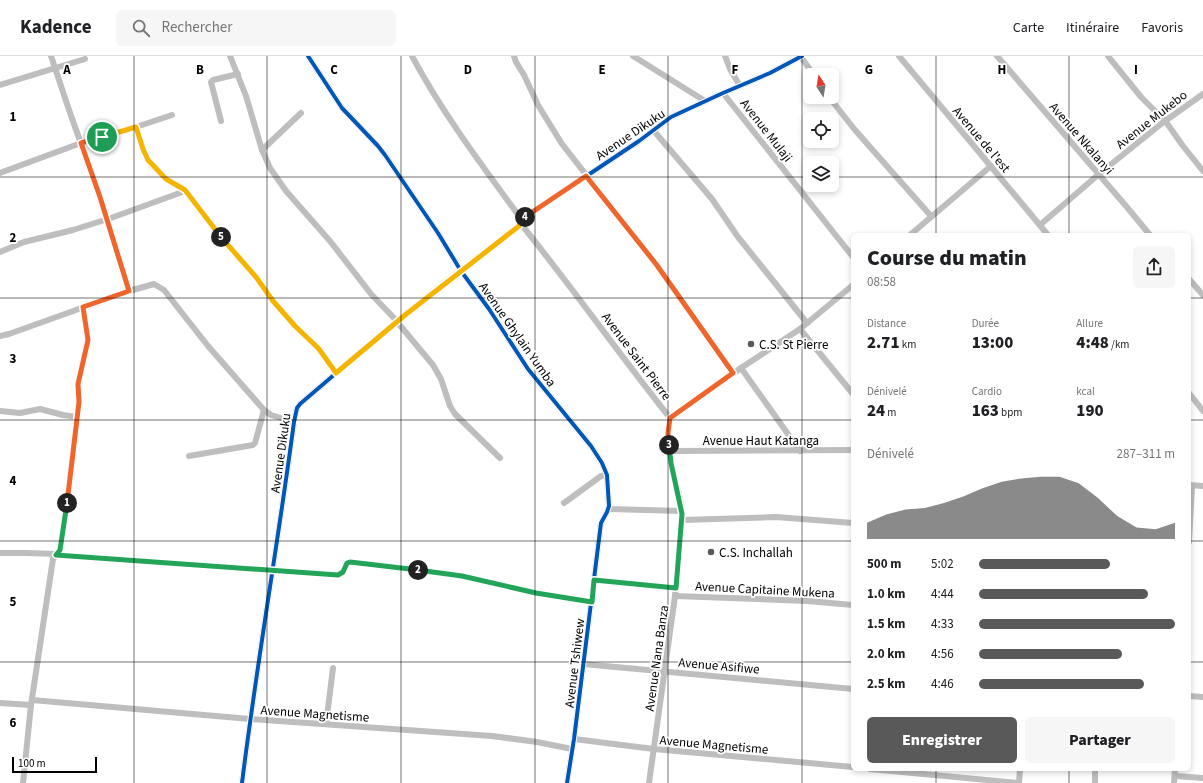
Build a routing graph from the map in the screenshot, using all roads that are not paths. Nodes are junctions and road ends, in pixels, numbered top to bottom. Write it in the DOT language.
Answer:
graph roads {
  1 [pos="51,56"];
  2 [pos="230,56"];
  3 [pos="308,56"];
  4 [pos="412,56"];
  5 [pos="633,56"];
  6 [pos="725,56"];
  7 [pos="802,56"];
  8 [pos="899,56"];
  9 [pos="997,56"];
  10 [pos="1108,56"];
  11 [pos="512,57"];
  12 [pos="85,59"];
  13 [pos="55,68"];
  14 [pos="810,68"];
  15 [pos="238,74"];
  16 [pos="0,85"];
  17 [pos="740,86"];
  18 [pos="723,93"];
  19 [pos="1203,94"];
  20 [pos="705,101"];
  21 [pos="835,104"];
  22 [pos="301,114"];
  23 [pos="172,115"];
  24 [pos="221,121"];
  25 [pos="1166,122"];
  26 [pos="136,127"];
  27 [pos="654,131"];
  28 [pos="81,143"];
  29 [pos="262,150"];
  30 [pos="990,166"];
  31 [pos="1203,171"];
  32 [pos="0,173"];
  33 [pos="1099,174"];
  34 [pos="586,176"];
  35 [pos="185,190"];
  36 [pos="931,216"];
  37 [pos="107,220"];
  38 [pos="522,222"];
  39 [pos="1040,225"];
  40 [pos="913,233"];
  41 [pos="1046,233"];
  42 [pos="1148,233"];
  43 [pos="0,252"];
  44 [pos="851,254"];
  45 [pos="461,271"];
  46 [pos="1191,281"];
  47 [pos="851,287"];
  48 [pos="129,291"];
  49 [pos="1203,295"];
  50 [pos="83,307"];
  51 [pos="397,321"];
  52 [pos="807,323"];
  53 [pos="800,330"];
  54 [pos="0,336"];
  55 [pos="741,368"];
  56 [pos="336,373"];
  57 [pos="733,373"];
  58 [pos="851,392"];
  59 [pos="1191,396"];
  60 [pos="264,410"];
  61 [pos="0,411"];
  62 [pos="1203,411"];
  63 [pos="77,417"];
  64 [pos="670,418"];
  65 [pos="294,422"];
  66 [pos="851,450"];
  67 [pos="670,451"];
  68 [pos="800,451"];
  69 [pos="189,456"];
  70 [pos="500,458"];
  71 [pos="607,475"];
  72 [pos="1191,486"];
  73 [pos="1203,486"];
  74 [pos="564,503"];
  75 [pos="608,509"];
  76 [pos="682,511"];
  77 [pos="682,520"];
  78 [pos="851,524"];
  79 [pos="0,553"];
  80 [pos="56,555"];
  81 [pos="273,570"];
  82 [pos="594,580"];
  83 [pos="676,588"];
  84 [pos="675,596"];
  85 [pos="592,602"];
  86 [pos="851,605"];
  87 [pos="583,664"];
  88 [pos="333,668"];
  89 [pos="665,671"];
  90 [pos="851,688"];
  91 [pos="1191,696"];
  92 [pos="1203,697"];
  93 [pos="0,703"];
  94 [pos="32,703"];
  95 [pos="250,719"];
  96 [pos="326,724"];
  97 [pos="574,739"];
  98 [pos="572,749"];
  99 [pos="654,749"];
  100 [pos="851,767"];
  101 [pos="891,771"];
  102 [pos="1020,771"];
  103 [pos="1095,771"];
  104 [pos="1175,772"];
  105 [pos="1203,778"];
  106 [pos="23,783"];
  107 [pos="242,783"];
  108 [pos="566,783"];
  109 [pos="649,783"];
  110 [pos="1019,783"];
  111 [pos="1095,783"];
  112 [pos="1174,783"];
  1 -- 13 [label="street"];
  2 -- 15 [label="street"];
  3 -- 45 [label="street, Avenue Ghylain Yumba"];
  4 -- 38 [label="street, Avenue Saint Pierre"];
  5 -- 20 [label="street"];
  6 -- 17 [label="street"];
  7 -- 14 [label="street"];
  7 -- 17 [label="street, Avenue Dikuku"];
  8 -- 30 [label="street, Avenue de l'est"];
  9 -- 33 [label="street, Avenue Nkalanyi"];
  10 -- 25 [label="street"];
  11 -- 34 [label="street"];
  12 -- 13 [label="street"];
  13 -- 16 [label="street"];
  13 -- 28 [label="street"];
  15 -- 24 [label="street"];
  15 -- 29 [label="street"];
  17 -- 18 [label="street, Avenue Dikuku"];
  18 -- 20 [label="street, Avenue Dikuku"];
  18 -- 44 [label="street, Avenue Mulaji"];
  19 -- 25 [label="street, Avenue Mukebo"];
  20 -- 27 [label="street, Avenue Dikuku"];
  21 -- 36 [label="street"];
  22 -- 29 [label="street"];
  23 -- 26 [label="street"];
  25 -- 31 [label="street"];
  25 -- 33 [label="street, Avenue Mukebo"];
  26 -- 28 [label="street"];
  26 -- 35 [label="street"];
  27 -- 34 [label="street, Avenue Dikuku"];
  27 -- 52 [label="street"];
  28 -- 32 [label="street"];
  28 -- 37 [label="street"];
  29 -- 51 [label="street"];
  30 -- 36 [label="street"];
  30 -- 39 [label="street, Avenue de l'est"];
  33 -- 39 [label="street, Avenue Mukebo"];
  33 -- 42 [label="street, Avenue Nkalanyi"];
  34 -- 38 [label="street, Avenue Dikuku"];
  34 -- 57 [label="street"];
  35 -- 37 [label="street"];
  35 -- 56 [label="street"];
  36 -- 40 [label="street"];
  37 -- 43 [label="street"];
  37 -- 48 [label="street"];
  38 -- 45 [label="street, Avenue Dikuku"];
  38 -- 64 [label="street, Avenue Saint Pierre"];
  39 -- 41 [label="street, Avenue de l'est"];
  45 -- 51 [label="street, Avenue Dikuku"];
  45 -- 71 [label="street, Avenue Ghylain Yumba"];
  46 -- 49 [label="street"];
  47 -- 52 [label="street, Avenue Saint Pierre"];
  48 -- 50 [label="street"];
  48 -- 60 [label="street"];
  50 -- 54 [label="street"];
  50 -- 63 [label="street"];
  51 -- 56 [label="street, Avenue Dikuku"];
  51 -- 70 [label="street"];
  52 -- 53 [label="street, Avenue Saint Pierre"];
  53 -- 55 [label="street, Avenue Saint Pierre"];
  53 -- 58 [label="street"];
  55 -- 57 [label="street, Avenue Saint Pierre"];
  55 -- 68 [label="street"];
  56 -- 65 [label="street, Avenue Dikuku"];
  57 -- 64 [label="street, Avenue Saint Pierre"];
  59 -- 62 [label="street"];
  60 -- 65 [label="street"];
  60 -- 69 [label="street"];
  61 -- 63 [label="street"];
  63 -- 80 [label="street"];
  64 -- 67 [label="street, Avenue Nana Banza"];
  65 -- 81 [label="street, Avenue Dikuku"];
  66 -- 68 [label="street, Avenue Haut Katanga"];
  67 -- 68 [label="street, Avenue Haut Katanga"];
  67 -- 76 [label="street, Avenue Nana Banza"];
  71 -- 74 [label="street"];
  71 -- 75 [label="street, Avenue Tshiwew"];
  72 -- 73 [label="street"];
  75 -- 76 [label="street"];
  75 -- 82 [label="street, Avenue Tshiwew"];
  76 -- 77 [label="street, Avenue Nana Banza"];
  77 -- 78 [label="street"];
  77 -- 83 [label="street, Avenue Nana Banza"];
  79 -- 80 [label="street"];
  80 -- 81 [label="street"];
  80 -- 94 [label="street"];
  81 -- 85 [label="street"];
  81 -- 95 [label="street, Avenue Dikuku"];
  82 -- 83 [label="street, Avenue Capitaine Mukena"];
  82 -- 85 [label="street, Avenue Tshiwew"];
  83 -- 84 [label="street, Avenue Nana Banza"];
  84 -- 86 [label="street, Avenue Capitaine Mukena"];
  84 -- 89 [label="street, Avenue Nana Banza"];
  85 -- 87 [label="street, Avenue Tshiwew"];
  87 -- 89 [label="street, Avenue Asifiwe"];
  87 -- 97 [label="street, Avenue Tshiwew"];
  88 -- 96 [label="street"];
  89 -- 90 [label="street, Avenue Asifiwe"];
  89 -- 99 [label="street, Avenue Nana Banza"];
  91 -- 92 [label="street"];
  93 -- 94 [label="street, Avenue Magnetisme"];
  94 -- 95 [label="street, Avenue Magnetisme"];
  94 -- 106 [label="street"];
  95 -- 96 [label="street, Avenue Magnetisme"];
  95 -- 107 [label="street, Avenue Dikuku"];
  96 -- 98 [label="street, Avenue Magnetisme"];
  97 -- 98 [label="street, Avenue Tshiwew"];
  97 -- 99 [label="street, Avenue Magnetisme"];
  98 -- 108 [label="street, Avenue Tshiwew"];
  99 -- 100 [label="street, Avenue Magnetisme"];
  99 -- 109 [label="street, Avenue Nana Banza"];
  101 -- 110 [label="street"];
  102 -- 110 [label="street"];
  103 -- 111 [label="street"];
  104 -- 105 [label="street"];
  104 -- 112 [label="street"];
}
